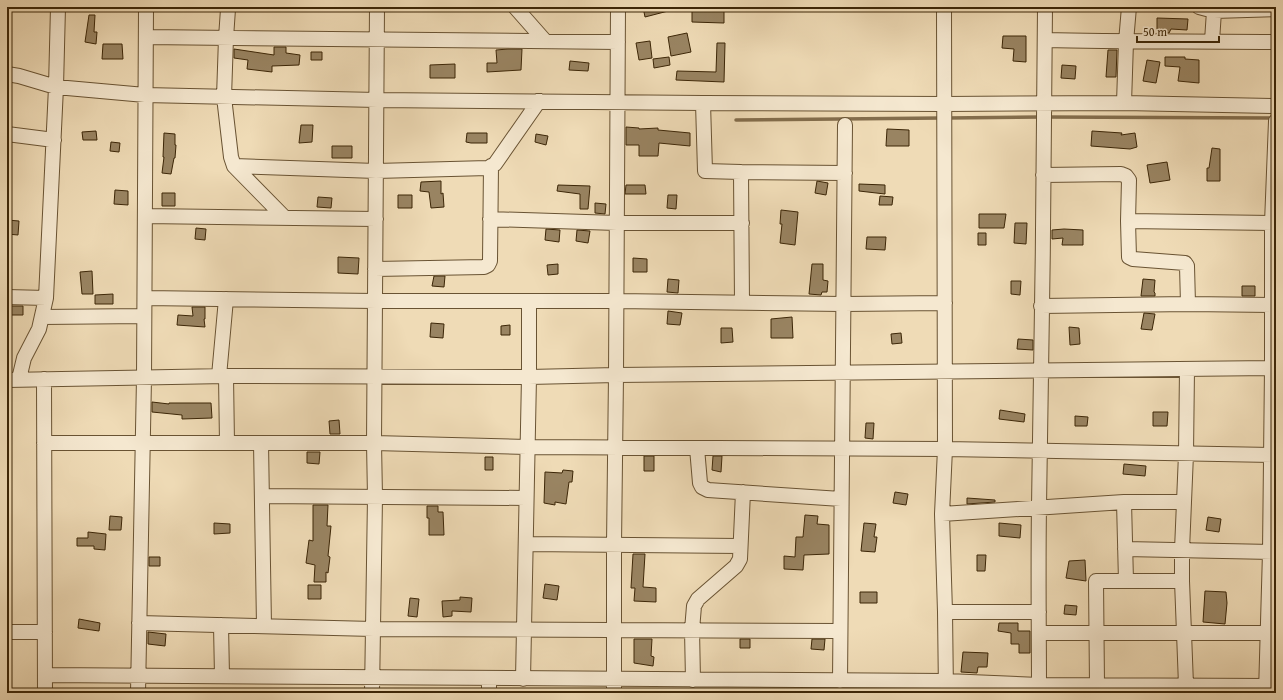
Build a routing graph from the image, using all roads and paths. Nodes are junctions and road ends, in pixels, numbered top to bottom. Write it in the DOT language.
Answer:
graph roads {
  1 [pos="58,7"];
  2 [pos="146,7"];
  3 [pos="229,7"];
  4 [pos="377,7"];
  5 [pos="516,7"];
  6 [pos="618,7"];
  7 [pos="944,7"];
  8 [pos="1045,7"];
  9 [pos="1129,7"];
  10 [pos="1199,7"];
  11 [pos="1276,10"];
  12 [pos="1214,11"];
  13 [pos="146,37"];
  14 [pos="226,38"];
  15 [pos="377,40"];
  16 [pos="1045,40"];
  17 [pos="545,41"];
  18 [pos="1212,41"];
  19 [pos="618,42"];
  20 [pos="1126,42"];
  21 [pos="1276,42"];
  22 [pos="7,74"];
  23 [pos="56,87"];
  24 [pos="145,96"];
  25 [pos="224,97"];
  26 [pos="377,100"];
  27 [pos="539,101"];
  28 [pos="618,102"];
  29 [pos="1044,102"];
  30 [pos="1124,102"];
  31 [pos="703,103"];
  32 [pos="944,104"];
  33 [pos="1276,106"];
  34 [pos="1276,121"];
  35 [pos="845,125"];
  36 [pos="7,134"];
  37 [pos="54,140"];
  38 [pos="234,166"];
  39 [pos="491,166"];
  40 [pos="376,171"];
  41 [pos="741,172"];
  42 [pos="844,173"];
  43 [pos="1043,175"];
  44 [pos="145,216"];
  45 [pos="286,218"];
  46 [pos="490,218"];
  47 [pos="376,219"];
  48 [pos="1128,221"];
  49 [pos="617,222"];
  50 [pos="742,223"];
  51 [pos="1274,223"];
  52 [pos="375,269"];
  53 [pos="7,297"];
  54 [pos="46,298"];
  55 [pos="145,298"];
  56 [pos="226,299"];
  57 [pos="375,301"];
  58 [pos="529,301"];
  59 [pos="617,301"];
  60 [pos="742,303"];
  61 [pos="945,303"];
  62 [pos="843,304"];
  63 [pos="1188,304"];
  64 [pos="1274,305"];
  65 [pos="1041,306"];
  66 [pos="144,316"];
  67 [pos="42,317"];
  68 [pos="1274,368"];
  69 [pos="1187,369"];
  70 [pos="945,371"];
  71 [pos="1041,371"];
  72 [pos="842,372"];
  73 [pos="616,375"];
  74 [pos="222,376"];
  75 [pos="374,377"];
  76 [pos="529,377"];
  77 [pos="144,378"];
  78 [pos="13,379"];
  79 [pos="44,379"];
  80 [pos="44,443"];
  81 [pos="144,443"];
  82 [pos="227,443"];
  83 [pos="261,443"];
  84 [pos="374,443"];
  85 [pos="527,447"];
  86 [pos="616,447"];
  87 [pos="697,448"];
  88 [pos="842,449"];
  89 [pos="945,449"];
  90 [pos="1041,451"];
  91 [pos="1186,454"];
  92 [pos="1273,455"];
  93 [pos="743,492"];
  94 [pos="262,496"];
  95 [pos="375,497"];
  96 [pos="526,498"];
  97 [pos="841,499"];
  98 [pos="1124,502"];
  99 [pos="1184,502"];
  100 [pos="1039,508"];
  101 [pos="942,514"];
  102 [pos="526,544"];
  103 [pos="614,545"];
  104 [pos="740,546"];
  105 [pos="1125,549"];
  106 [pos="1182,550"];
  107 [pos="1273,552"];
  108 [pos="1126,581"];
  109 [pos="1182,581"];
  110 [pos="946,612"];
  111 [pos="1039,612"];
  112 [pos="139,623"];
  113 [pos="221,625"];
  114 [pos="264,626"];
  115 [pos="373,629"];
  116 [pos="524,629"];
  117 [pos="614,630"];
  118 [pos="692,630"];
  119 [pos="840,631"];
  120 [pos="7,632"];
  121 [pos="45,632"];
  122 [pos="1097,632"];
  123 [pos="1039,633"];
  124 [pos="1184,633"];
  125 [pos="1272,633"];
  126 [pos="45,675"];
  127 [pos="138,675"];
  128 [pos="222,676"];
  129 [pos="372,677"];
  130 [pos="489,678"];
  131 [pos="523,678"];
  132 [pos="693,680"];
  133 [pos="840,681"];
  134 [pos="1097,685"];
  135 [pos="1186,685"];
  136 [pos="614,686"];
  137 [pos="946,687"];
  138 [pos="1270,688"];
  139 [pos="1039,689"];
  140 [pos="1125,689"];
  141 [pos="45,693"];
  142 [pos="138,693"];
  143 [pos="372,693"];
  144 [pos="489,693"];
  1 -- 23 [label="street"];
  2 -- 13 [label="street"];
  3 -- 14 [label="street"];
  4 -- 15 [label="street"];
  5 -- 17 [label="street"];
  6 -- 19 [label="street"];
  7 -- 32 [label="street"];
  8 -- 16 [label="street"];
  9 -- 20 [label="street"];
  10 -- 12 [label="street"];
  11 -- 12 [label="street"];
  12 -- 18 [label="street"];
  13 -- 14 [label="street"];
  13 -- 24 [label="street"];
  14 -- 15 [label="street"];
  14 -- 25 [label="street"];
  15 -- 17 [label="street"];
  15 -- 26 [label="street"];
  16 -- 20 [label="street"];
  16 -- 29 [label="street"];
  17 -- 19 [label="street"];
  18 -- 20 [label="street"];
  18 -- 21 [label="street"];
  19 -- 28 [label="street"];
  20 -- 30 [label="street"];
  22 -- 23 [label="street"];
  23 -- 24 [label="street"];
  23 -- 37 [label="street"];
  24 -- 25 [label="street"];
  24 -- 44 [label="street"];
  25 -- 26 [label="street"];
  25 -- 38 [label="street"];
  26 -- 27 [label="street"];
  26 -- 40 [label="street"];
  27 -- 28 [label="street"];
  27 -- 39 [label="street"];
  28 -- 31 [label="street"];
  28 -- 49 [label="street"];
  29 -- 30 [label="street"];
  29 -- 32 [label="street"];
  29 -- 43 [label="street"];
  30 -- 33 [label="street"];
  31 -- 32 [label="street"];
  31 -- 41 [label="street"];
  32 -- 61 [label="street"];
  34 -- 51 [label="street"];
  35 -- 42 [label="street"];
  36 -- 37 [label="street"];
  37 -- 54 [label="street"];
  38 -- 40 [label="street"];
  38 -- 45 [label="street"];
  39 -- 40 [label="street"];
  39 -- 46 [label="street"];
  40 -- 47 [label="street"];
  41 -- 42 [label="street"];
  41 -- 50 [label="street"];
  42 -- 62 [label="street"];
  43 -- 48 [label="street"];
  43 -- 65 [label="street"];
  44 -- 45 [label="street"];
  44 -- 55 [label="street"];
  45 -- 47 [label="street"];
  46 -- 49 [label="street"];
  46 -- 52 [label="street"];
  47 -- 52 [label="street"];
  48 -- 51 [label="street"];
  48 -- 63 [label="street"];
  49 -- 50 [label="street"];
  49 -- 59 [label="street"];
  50 -- 60 [label="street"];
  51 -- 64 [label="street"];
  52 -- 57 [label="street"];
  53 -- 54 [label="street"];
  54 -- 67 [label="street"];
  55 -- 56 [label="street"];
  55 -- 66 [label="street"];
  56 -- 57 [label="street"];
  56 -- 74 [label="street"];
  57 -- 58 [label="street"];
  57 -- 75 [label="street"];
  58 -- 59 [label="street"];
  58 -- 76 [label="street"];
  59 -- 60 [label="street"];
  59 -- 73 [label="street"];
  60 -- 62 [label="street"];
  61 -- 62 [label="street"];
  61 -- 70 [label="street"];
  62 -- 72 [label="street"];
  63 -- 64 [label="street"];
  63 -- 65 [label="street"];
  64 -- 68 [label="street"];
  65 -- 71 [label="street"];
  66 -- 67 [label="street"];
  66 -- 77 [label="street"];
  67 -- 78 [label="street"];
  68 -- 69 [label="street"];
  68 -- 92 [label="street"];
  69 -- 71 [label="street"];
  69 -- 91 [label="street"];
  70 -- 71 [label="street"];
  70 -- 72 [label="street"];
  70 -- 89 [label="street"];
  71 -- 90 [label="street"];
  72 -- 73 [label="street"];
  72 -- 88 [label="street"];
  73 -- 76 [label="street"];
  73 -- 86 [label="street"];
  74 -- 75 [label="street"];
  74 -- 77 [label="street"];
  74 -- 82 [label="street"];
  75 -- 76 [label="street"];
  75 -- 84 [label="street"];
  76 -- 85 [label="street"];
  77 -- 79 [label="street"];
  77 -- 81 [label="street"];
  78 -- 79 [label="street"];
  79 -- 80 [label="street"];
  80 -- 81 [label="street"];
  80 -- 121 [label="street"];
  81 -- 82 [label="street"];
  81 -- 112 [label="street"];
  82 -- 83 [label="street"];
  83 -- 84 [label="street"];
  83 -- 94 [label="street"];
  84 -- 85 [label="street"];
  84 -- 95 [label="street"];
  85 -- 86 [label="street"];
  85 -- 96 [label="street"];
  86 -- 87 [label="street"];
  86 -- 103 [label="street"];
  87 -- 88 [label="street"];
  87 -- 93 [label="street"];
  88 -- 89 [label="street"];
  88 -- 97 [label="street"];
  89 -- 90 [label="street"];
  89 -- 101 [label="street"];
  90 -- 91 [label="street"];
  90 -- 100 [label="street"];
  91 -- 92 [label="street"];
  91 -- 99 [label="street"];
  92 -- 107 [label="street"];
  93 -- 97 [label="street"];
  93 -- 104 [label="street"];
  94 -- 95 [label="street"];
  94 -- 114 [label="street"];
  95 -- 96 [label="street"];
  95 -- 115 [label="street"];
  96 -- 102 [label="street"];
  97 -- 119 [label="street"];
  98 -- 99 [label="street"];
  98 -- 100 [label="street"];
  98 -- 105 [label="street"];
  99 -- 106 [label="street"];
  100 -- 101 [label="street"];
  100 -- 111 [label="street"];
  101 -- 110 [label="street"];
  102 -- 103 [label="street"];
  102 -- 116 [label="street"];
  103 -- 104 [label="street"];
  103 -- 117 [label="street"];
  104 -- 118 [label="street"];
  105 -- 106 [label="street"];
  105 -- 108 [label="street"];
  106 -- 107 [label="street"];
  106 -- 109 [label="street"];
  107 -- 125 [label="street"];
  108 -- 109 [label="street"];
  108 -- 122 [label="street"];
  109 -- 124 [label="street"];
  110 -- 111 [label="street"];
  110 -- 137 [label="street"];
  111 -- 123 [label="street"];
  112 -- 113 [label="street"];
  112 -- 127 [label="street"];
  113 -- 114 [label="street"];
  113 -- 128 [label="street"];
  114 -- 115 [label="street"];
  115 -- 116 [label="street"];
  115 -- 129 [label="street"];
  116 -- 117 [label="street"];
  116 -- 131 [label="street"];
  117 -- 118 [label="street"];
  117 -- 136 [label="street"];
  118 -- 119 [label="street"];
  118 -- 132 [label="street"];
  119 -- 133 [label="street"];
  120 -- 121 [label="street"];
  121 -- 126 [label="street"];
  122 -- 123 [label="street"];
  122 -- 124 [label="street"];
  122 -- 134 [label="street"];
  123 -- 139 [label="street"];
  124 -- 125 [label="street"];
  124 -- 135 [label="street"];
  125 -- 138 [label="street"];
  126 -- 127 [label="street"];
  126 -- 141 [label="street"];
  127 -- 128 [label="street"];
  127 -- 142 [label="street"];
  128 -- 129 [label="street"];
  129 -- 130 [label="street"];
  129 -- 143 [label="street"];
  130 -- 131 [label="street"];
  130 -- 144 [label="street"];
  131 -- 136 [label="street"];
  132 -- 133 [label="street"];
  132 -- 136 [label="street"];
  133 -- 137 [label="street"];
  134 -- 139 [label="street"];
  134 -- 140 [label="street"];
  135 -- 138 [label="street"];
  135 -- 140 [label="street"];
  137 -- 139 [label="street"];
}
